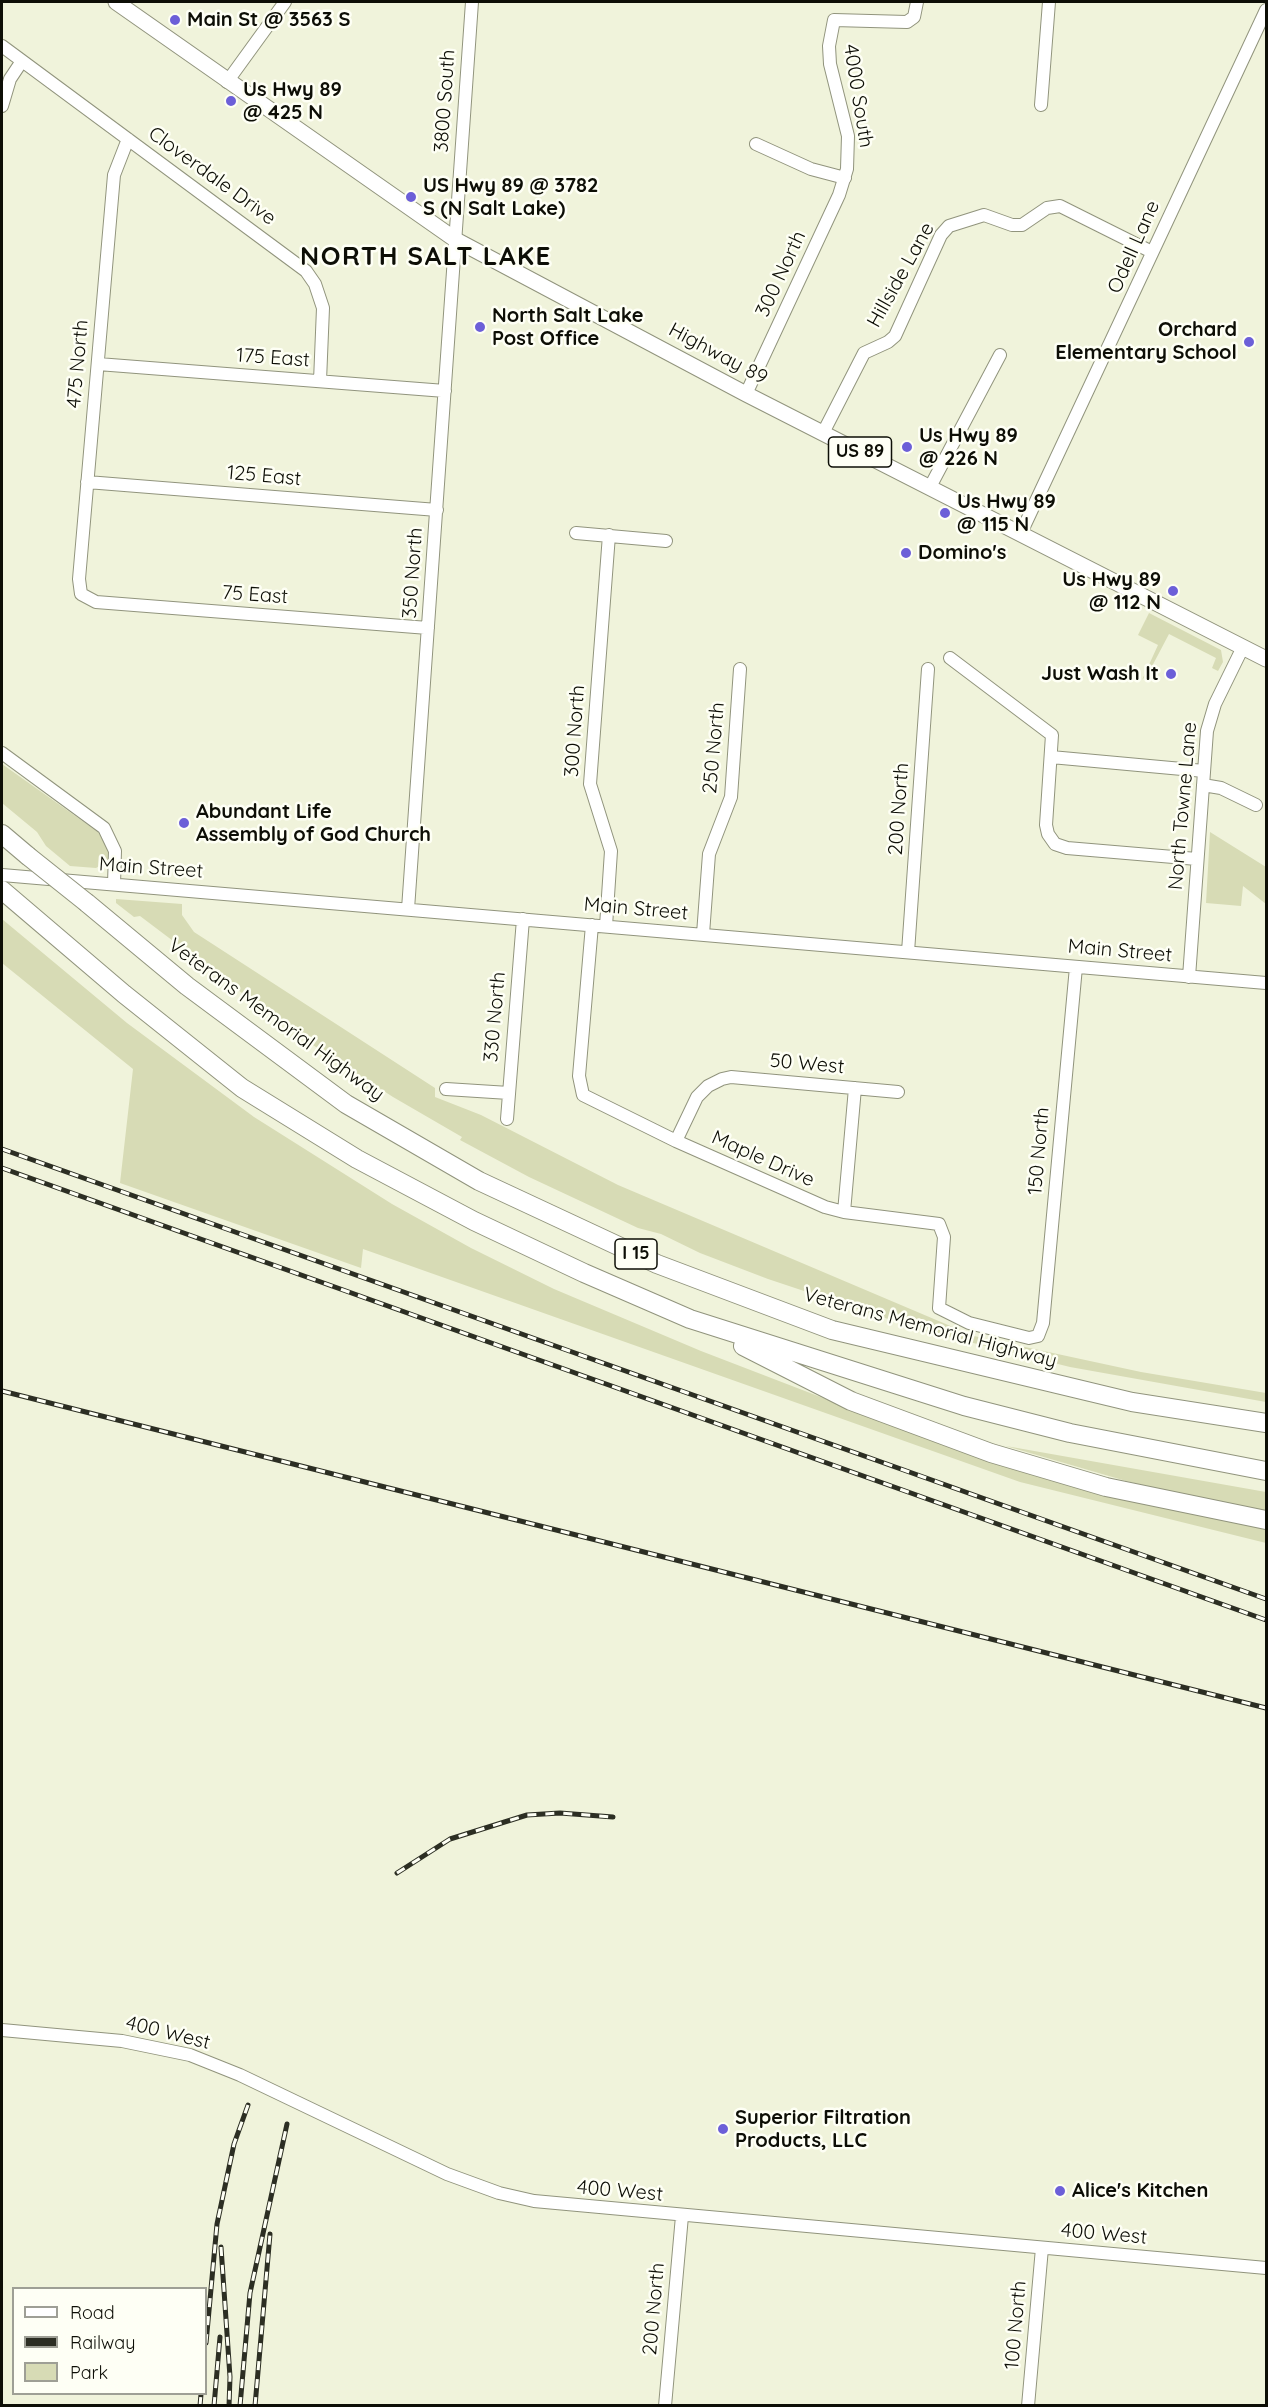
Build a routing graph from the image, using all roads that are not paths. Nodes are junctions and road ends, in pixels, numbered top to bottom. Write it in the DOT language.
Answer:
graph roads {
  1 [pos="116,2"];
  2 [pos="285,2"];
  3 [pos="472,2"];
  4 [pos="917,2"];
  5 [pos="1049,2"];
  6 [pos="1266,10"];
  7 [pos="2,46"];
  8 [pos="22,61"];
  9 [pos="227,82"];
  10 [pos="1041,105"];
  11 [pos="2,106"];
  12 [pos="128,139"];
  13 [pos="756,144"];
  14 [pos="845,178"];
  15 [pos="835,203"];
  16 [pos="456,240"];
  17 [pos="1152,252"];
  18 [pos="1000,355"];
  19 [pos="98,364"];
  20 [pos="320,381"];
  21 [pos="445,391"];
  22 [pos="746,394"];
  23 [pos="823,433"];
  24 [pos="87,482"];
  25 [pos="930,487"];
  26 [pos="437,510"];
  27 [pos="576,533"];
  28 [pos="1021,533"];
  29 [pos="609,536"];
  30 [pos="666,540"];
  31 [pos="81,594"];
  32 [pos="428,628"];
  33 [pos="1243,647"];
  34 [pos="950,658"];
  35 [pos="1266,659"];
  36 [pos="740,669"];
  37 [pos="928,669"];
  38 [pos="2,753"];
  39 [pos="1051,757"];
  40 [pos="1204,771"];
  41 [pos="1203,785"];
  42 [pos="1256,805"];
  43 [pos="2,834"];
  44 [pos="1197,859"];
  45 [pos="2,875"];
  46 [pos="114,884"];
  47 [pos="6,894"];
  48 [pos="408,909"];
  49 [pos="523,919"];
  50 [pos="592,925"];
  51 [pos="606,926"];
  52 [pos="703,934"];
  53 [pos="908,952"];
  54 [pos="1076,967"];
  55 [pos="1189,977"];
  56 [pos="1266,983"];
  57 [pos="855,1088"];
  58 [pos="446,1089"];
  59 [pos="898,1092"];
  60 [pos="508,1093"];
  61 [pos="507,1119"];
  62 [pos="676,1141"];
  63 [pos="844,1212"];
  64 [pos="938,1306"];
  65 [pos="690,1319"];
  66 [pos="1266,1423"];
  67 [pos="1266,1472"];
  68 [pos="1266,1520"];
  69 [pos="2,2030"];
  70 [pos="681,2216"];
  71 [pos="1042,2248"];
  72 [pos="1266,2268"];
  73 [pos="665,2406"];
  74 [pos="1028,2406"];
  1 -- 9 [label="main road, Highway 89 / US 89"];
  2 -- 9 [label="street"];
  3 -- 16 [label="street, 3800 South"];
  4 -- 14 [label="street, 4000 South"];
  5 -- 10 [label="street"];
  6 -- 17 [label="street, Odell Lane"];
  7 -- 8 [label="street, Cloverdale Drive"];
  8 -- 11 [label="street"];
  8 -- 12 [label="street, Cloverdale Drive"];
  9 -- 16 [label="main road, Highway 89 / US 89"];
  12 -- 19 [label="street, 475 North"];
  12 -- 20 [label="street, Cloverdale Drive"];
  13 -- 14 [label="street"];
  14 -- 15 [label="street, 4000 South"];
  15 -- 22 [label="street, 300 North"];
  16 -- 21 [label="street, 350 North"];
  16 -- 22 [label="main road, Highway 89 / US 89"];
  17 -- 23 [label="street, Hillside Lane"];
  17 -- 28 [label="street, Odell Lane"];
  18 -- 25 [label="street"];
  19 -- 20 [label="street, 175 East"];
  19 -- 24 [label="street, 475 North"];
  20 -- 21 [label="street, 175 East"];
  21 -- 26 [label="street, 350 North"];
  22 -- 23 [label="main road, Highway 89 / US 89"];
  23 -- 25 [label="main road, Highway 89 / US 89"];
  24 -- 26 [label="street, 125 East"];
  24 -- 31 [label="street, 475 North"];
  25 -- 28 [label="main road, Highway 89 / US 89"];
  26 -- 32 [label="street, 350 North"];
  27 -- 29 [label="street"];
  28 -- 33 [label="main road, Highway 89 / US 89"];
  29 -- 30 [label="street"];
  29 -- 51 [label="street, 300 North"];
  31 -- 32 [label="street, 75 East"];
  32 -- 48 [label="street, 350 North"];
  33 -- 35 [label="main road, Highway 89 / US 89"];
  33 -- 40 [label="street, North Towne Lane"];
  34 -- 39 [label="street"];
  36 -- 52 [label="street, 250 North"];
  37 -- 53 [label="street, 200 North"];
  38 -- 46 [label="street"];
  39 -- 40 [label="street"];
  39 -- 44 [label="street"];
  40 -- 41 [label="street, North Towne Lane"];
  41 -- 42 [label="street"];
  41 -- 44 [label="street, North Towne Lane"];
  43 -- 66 [label="highway, Veterans Memorial Highway / I 15, bridge"];
  44 -- 55 [label="street, North Towne Lane"];
  45 -- 46 [label="street, Main Street"];
  46 -- 48 [label="street, Main Street"];
  47 -- 65 [label="highway, I 15"];
  48 -- 49 [label="street, Main Street"];
  49 -- 50 [label="street, Main Street"];
  49 -- 60 [label="street, 330 North"];
  50 -- 51 [label="street, Main Street"];
  50 -- 62 [label="street, Maple Drive"];
  51 -- 52 [label="street, Main Street"];
  52 -- 53 [label="street, Main Street"];
  53 -- 54 [label="street, Main Street"];
  54 -- 55 [label="street, Main Street"];
  54 -- 64 [label="street, 150 North"];
  55 -- 56 [label="street, Main Street"];
  57 -- 59 [label="street, 50 West"];
  57 -- 62 [label="street, 50 West"];
  57 -- 63 [label="street"];
  58 -- 60 [label="street"];
  60 -- 61 [label="street, 330 North"];
  62 -- 63 [label="street, Maple Drive"];
  63 -- 64 [label="street, Maple Drive"];
  65 -- 67 [label="highway, I 15"];
  65 -- 68 [label="highway"];
  69 -- 70 [label="street, 400 West"];
  70 -- 71 [label="street, 400 West"];
  70 -- 73 [label="street, 200 North"];
  71 -- 72 [label="street, 400 West"];
  71 -- 74 [label="street, 100 North"];
}
